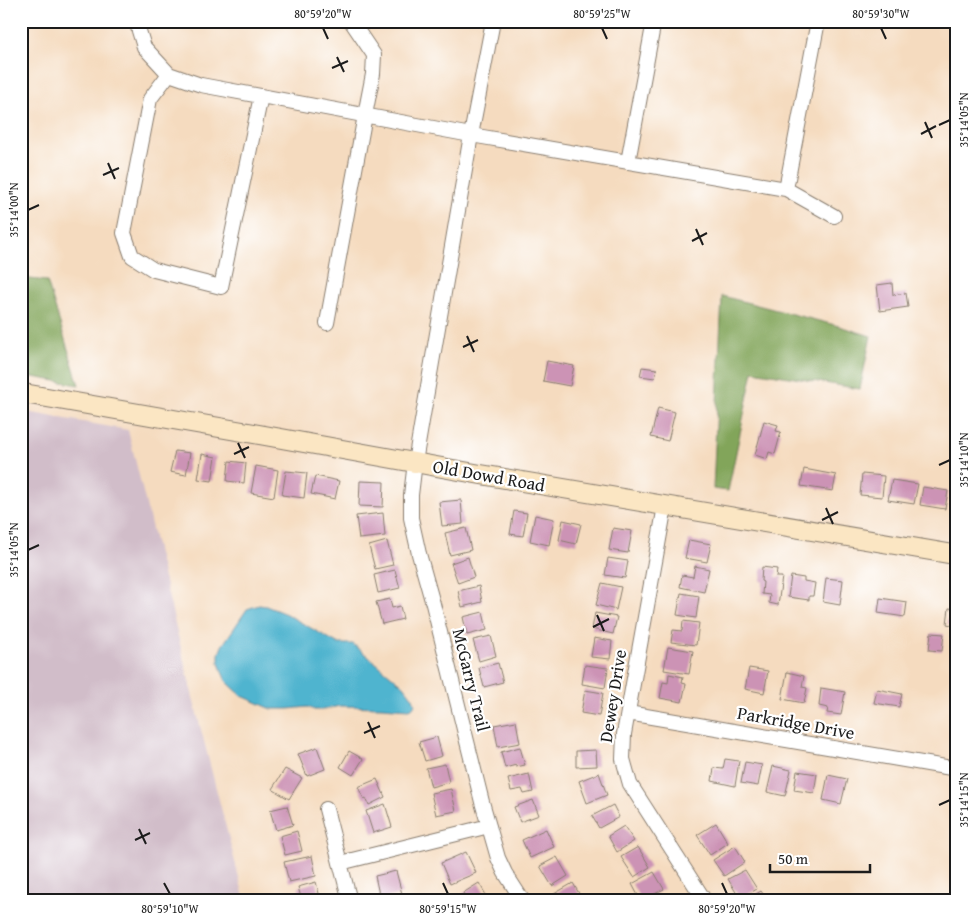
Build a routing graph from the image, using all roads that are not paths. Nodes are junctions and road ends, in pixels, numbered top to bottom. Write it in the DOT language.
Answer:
graph roads {
  1 [pos="136,21"];
  2 [pos="351,21"];
  3 [pos="493,21"];
  4 [pos="654,21"];
  5 [pos="818,21"];
  6 [pos="169,74"];
  7 [pos="261,96"];
  8 [pos="365,115"];
  9 [pos="472,135"];
  10 [pos="628,162"];
  11 [pos="786,189"];
  12 [pos="834,216"];
  13 [pos="327,324"];
  14 [pos="21,393"];
  15 [pos="414,462"];
  16 [pos="665,506"];
  17 [pos="957,555"];
  18 [pos="628,713"];
  19 [pos="957,769"];
  20 [pos="326,809"];
  21 [pos="489,826"];
  22 [pos="340,863"];
  23 [pos="350,901"];
  24 [pos="522,901"];
  25 [pos="706,901"];
  1 -- 6 [label="street"];
  2 -- 8 [label="street"];
  3 -- 9 [label="street, McGarry Trail"];
  4 -- 10 [label="street"];
  5 -- 11 [label="street"];
  6 -- 7 [label="street"];
  6 -- 7 [label="street"];
  7 -- 8 [label="street"];
  8 -- 9 [label="street"];
  8 -- 13 [label="street"];
  9 -- 10 [label="street"];
  9 -- 15 [label="street, McGarry Trail"];
  10 -- 11 [label="street"];
  11 -- 12 [label="street"];
  14 -- 15 [label="street, Old Dowd Road"];
  15 -- 16 [label="street, Old Dowd Road"];
  15 -- 21 [label="street, McGarry Trail"];
  16 -- 17 [label="street, Old Dowd Road"];
  16 -- 18 [label="street, Dewey Drive"];
  18 -- 19 [label="street, Parkridge Drive"];
  18 -- 25 [label="street, Dewey Drive"];
  20 -- 22 [label="street"];
  21 -- 22 [label="street"];
  21 -- 24 [label="street, McGarry Trail"];
  22 -- 23 [label="street"];
}
